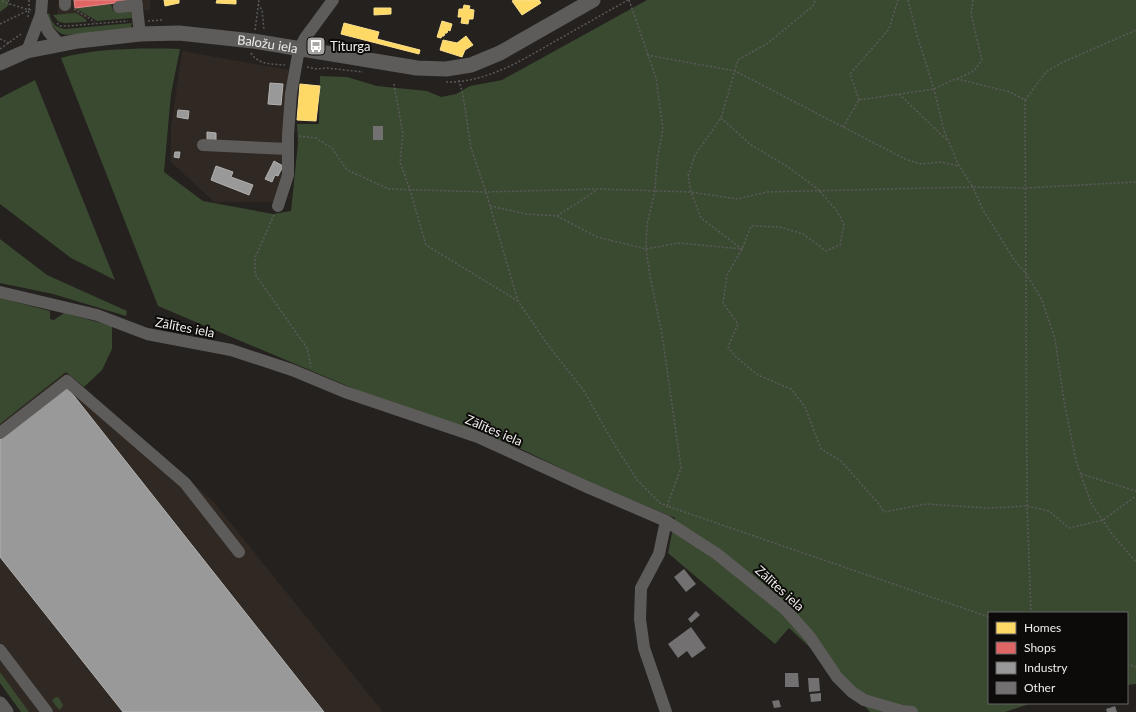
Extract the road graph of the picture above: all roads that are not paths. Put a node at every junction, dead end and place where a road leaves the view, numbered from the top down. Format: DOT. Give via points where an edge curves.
graph roads {
  1 [pos="42,0"];
  2 [pos="333,0"];
  3 [pos="593,0"];
  4 [pos="137,3"];
  5 [pos="119,7"];
  6 [pos="41,14"];
  7 [pos="140,34"];
  8 [pos="59,44"];
  9 [pos="299,49"];
  10 [pos="27,51"];
  11 [pos="0,63"];
  12 [pos="202,145"];
  13 [pos="288,149"];
  14 [pos="278,206"];
  15 [pos="0,292"];
  16 [pos="0,432"];
  17 [pos="666,521"];
  18 [pos="239,552"];
  19 [pos="0,650"];
  20 [pos="0,704"];
  21 [pos="6,712"];
  22 [pos="47,712"];
  23 [pos="666,712"];
  24 [pos="912,712"];
  1 -- 6 [label="street"];
  2 -- 9 [label="street"];
  3 -- 9 [label="main road, Baložu iela" via="500,53 471,65 446,69 417,68"];
  4 -- 5 [label="street"];
  4 -- 7 [label="street"];
  6 -- 8 [label="street" via="48,31"];
  6 -- 10 [label="street"];
  7 -- 8 [label="main road, Baložu iela"];
  7 -- 9 [label="main road, Baložu iela" via="179,33"];
  8 -- 10 [label="main road, Baložu iela"];
  9 -- 13 [label="street" via="291,94"];
  10 -- 11 [label="main road, Baložu iela"];
  12 -- 13 [label="street"];
  13 -- 14 [label="street" via="288,175"];
  15 -- 17 [label="street, Zālītes iela" via="97,315 147,334 231,350 292,370 345,392 478,437"];
  16 -- 18 [label="street" via="67,382 185,483"];
  17 -- 23 [label="street" via="659,554 641,588 640,619 644,648"];
  17 -- 24 [label="street, Zālītes iela" via="718,554 785,609 810,637 837,677 852,692 864,700"];
  19 -- 22 [label="street"];
  20 -- 21 [label="main road"];
}
